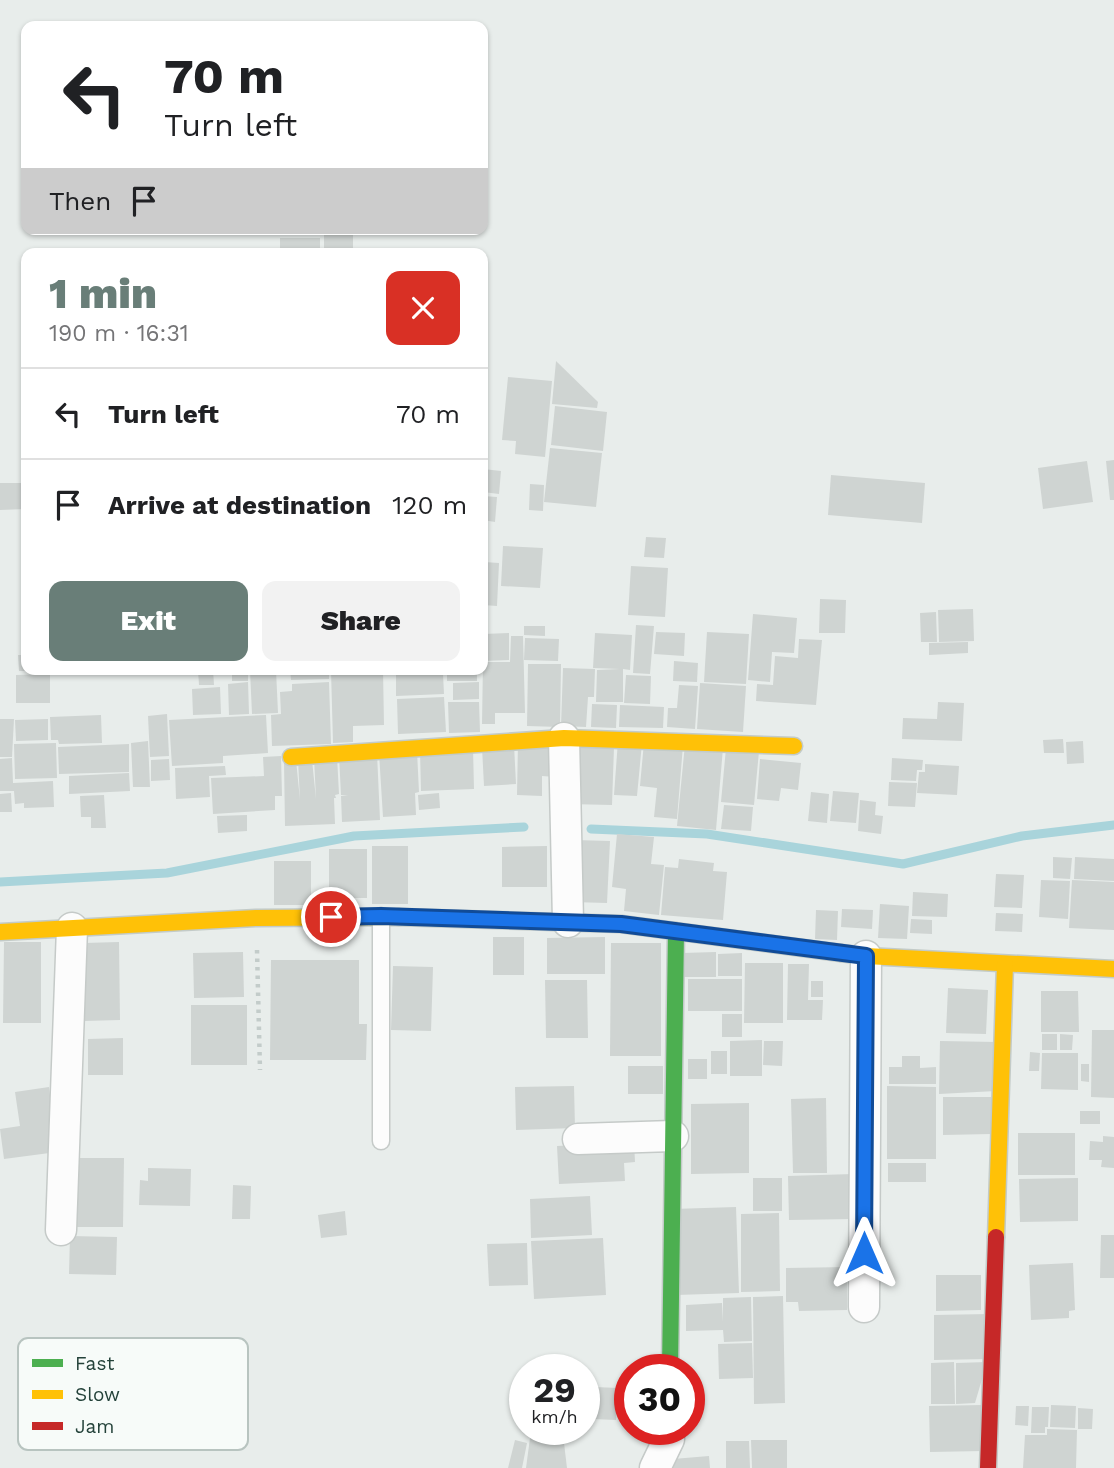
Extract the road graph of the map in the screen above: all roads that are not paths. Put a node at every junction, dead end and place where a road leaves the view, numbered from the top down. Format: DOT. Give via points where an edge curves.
graph roads {
  1 [pos="564,738"];
  2 [pos="794,746"];
  3 [pos="291,757"];
  4 [pos="381,916"];
  5 [pos="568,922"];
  6 [pos="72,928"];
  7 [pos="676,931"];
  8 [pos="0,932"];
  9 [pos="866,956"];
  10 [pos="1004,964"];
  11 [pos="1114,969"];
  12 [pos="673,1136"];
  13 [pos="578,1139"];
  14 [pos="381,1141"];
  15 [pos="61,1230"];
  16 [pos="864,1307"];
  17 [pos="670,1354"];
  18 [pos="666,1445"];
  19 [pos="655,1468"];
  20 [pos="988,1468"];
  1 -- 2 [label="street"];
  1 -- 3 [label="street"];
  1 -- 5 [label="street"];
  4 -- 5 [label="street"];
  4 -- 6 [label="street"];
  4 -- 14 [label="lane"];
  5 -- 7 [label="street"];
  6 -- 8 [label="street"];
  6 -- 15 [label="street"];
  7 -- 9 [label="street"];
  7 -- 12 [label="street"];
  9 -- 10 [label="street"];
  9 -- 16 [label="street"];
  10 -- 11 [label="street"];
  10 -- 20 [label="street"];
  12 -- 13 [label="street"];
  12 -- 17 [label="street"];
  18 -- 19 [label="street"];
}
